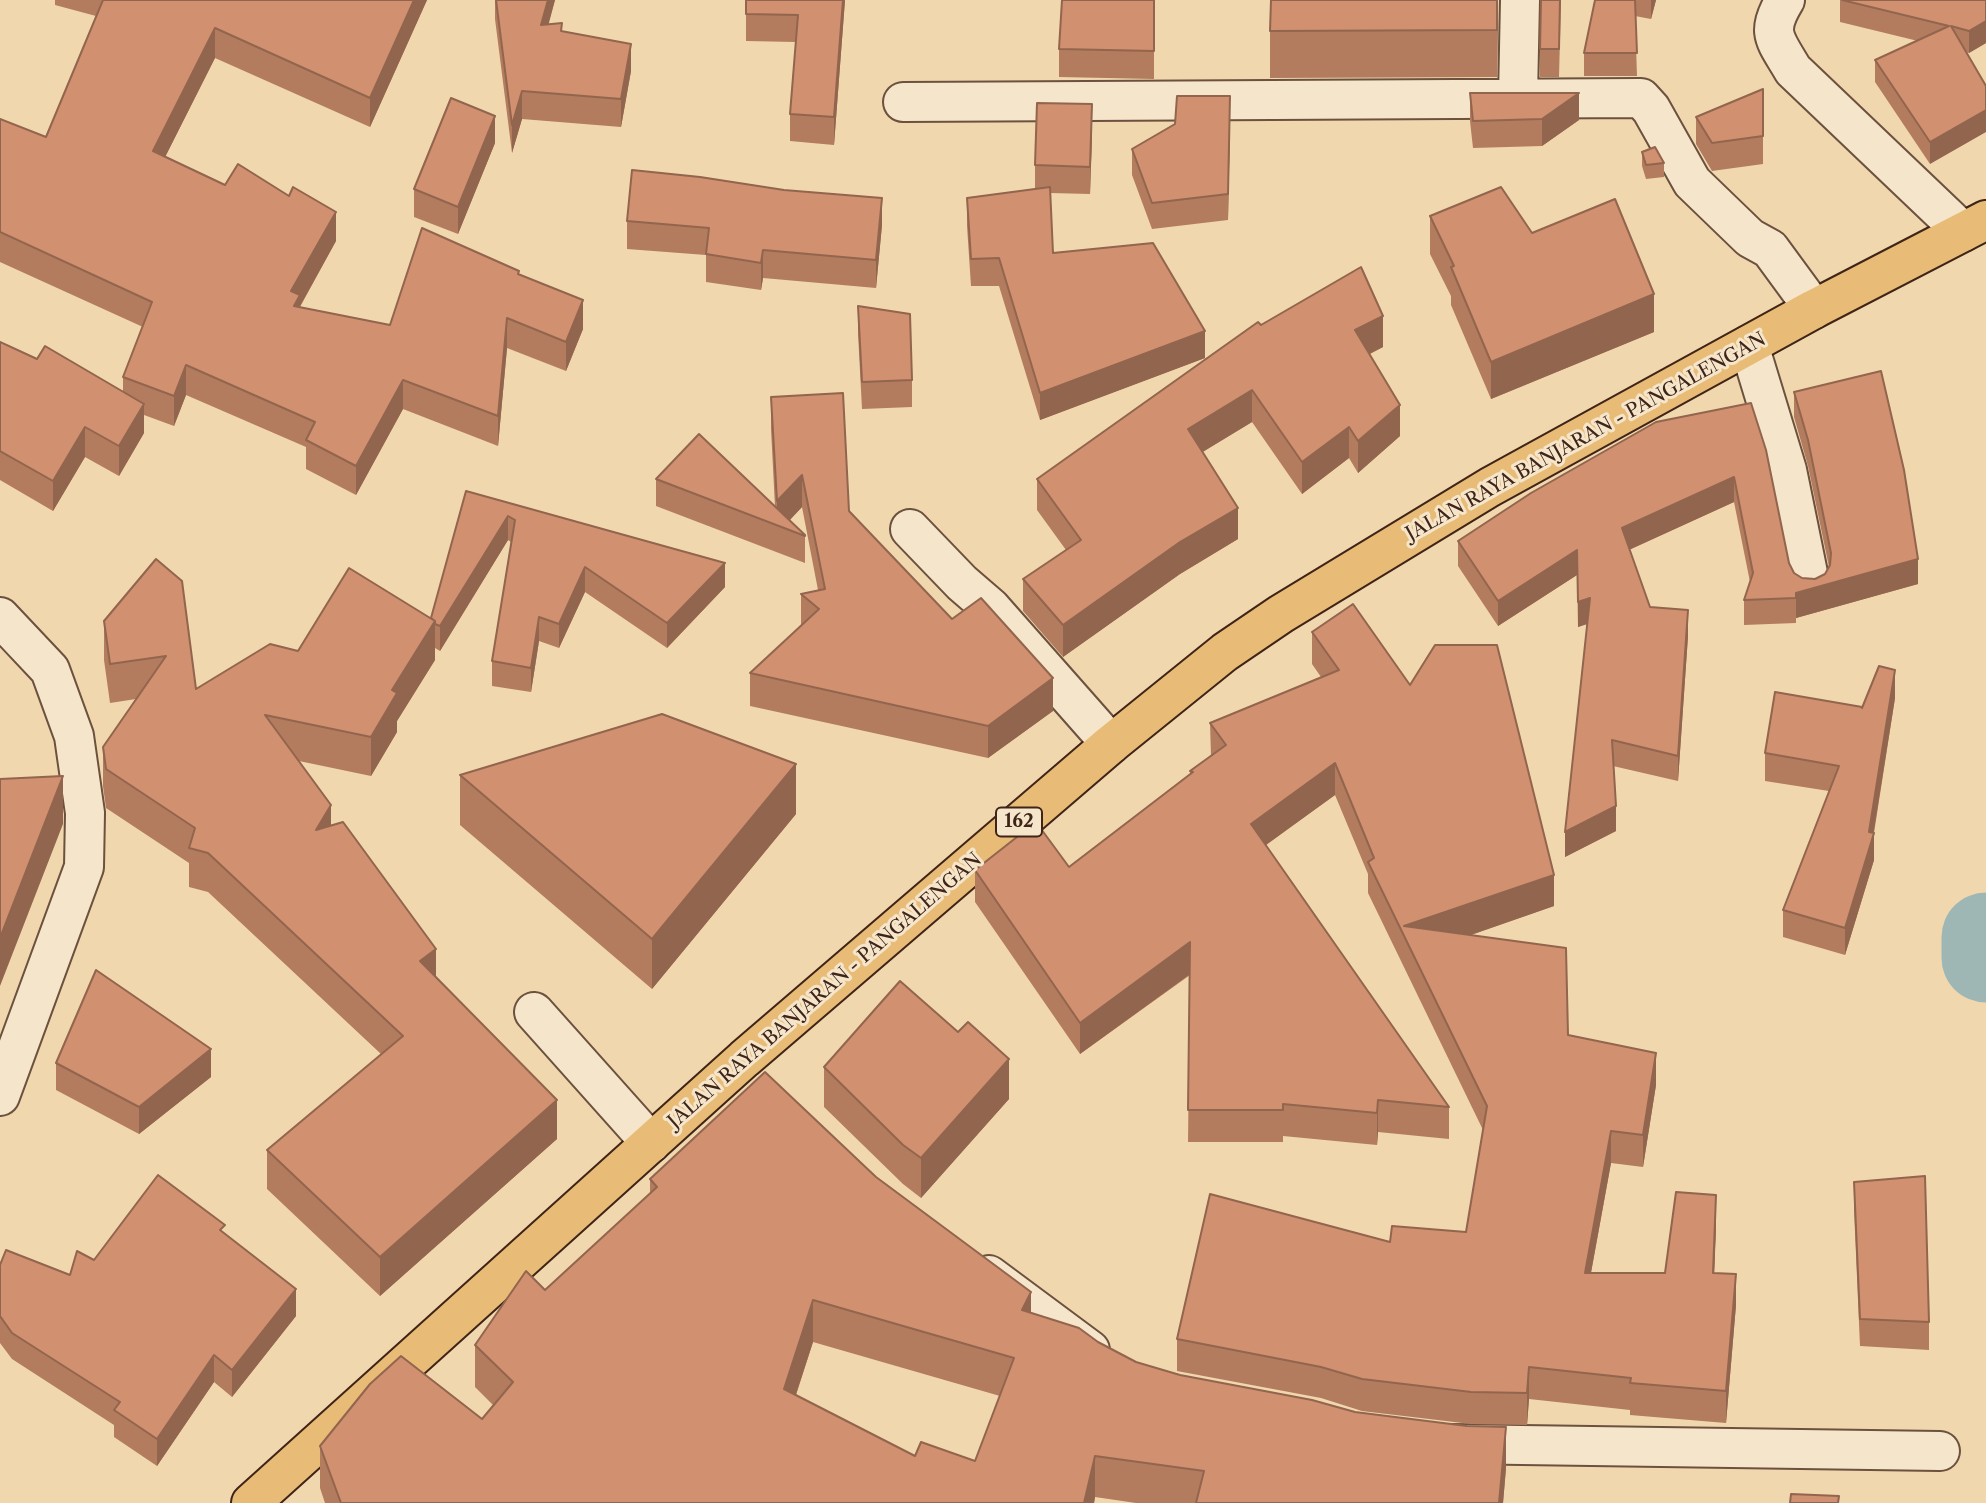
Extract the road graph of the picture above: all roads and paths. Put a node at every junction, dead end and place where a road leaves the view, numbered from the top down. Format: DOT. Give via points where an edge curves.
graph roads {
  1 [pos="1520,0"];
  2 [pos="1785,0"];
  3 [pos="1518,97"];
  4 [pos="902,102"];
  5 [pos="1968,230"];
  6 [pos="1814,309"];
  7 [pos="1749,345"];
  8 [pos="910,529"];
  9 [pos="1810,583"];
  10 [pos="0,617"];
  11 [pos="1111,744"];
  12 [pos="534,1012"];
  13 [pos="744,1059"];
  14 [pos="773,1088"];
  15 [pos="0,1097"];
  16 [pos="651,1143"];
  17 [pos="960,1253"];
  18 [pos="1118,1369"];
  19 [pos="1416,1440"];
  20 [pos="1940,1451"];
  21 [pos="251,1503"];
  1 -- 3 [label="street"];
  2 -- 5 [label="street" via="1774,19 1775,40 1793,70"];
  3 -- 4 [label="street"];
  3 -- 6 [label="street" via="1641,98 1692,182 1750,237 1770,249"];
  5 -- 6 [label="main road, JALAN RAYA BANJARAN - PANGALENGAN / 162"];
  6 -- 7 [label="main road, JALAN RAYA BANJARAN - PANGALENGAN / 162"];
  7 -- 9 [label="street" via="1787,470"];
  7 -- 11 [label="main road, JALAN RAYA BANJARAN - PANGALENGAN / 162" via="1490,487 1281,614 1225,652"];
  8 -- 11 [label="street" via="991,608"];
  10 -- 15 [label="street" via="50,670 75,736 85,813 84,867"];
  11 -- 13 [label="main road, JALAN RAYA BANJARAN - PANGALENGAN / 162"];
  12 -- 16 [label="street"];
  13 -- 14 [label="street"];
  13 -- 16 [label="main road, JALAN RAYA BANJARAN - PANGALENGAN / 162"];
  16 -- 21 [label="main road, JALAN RAYA BANJARAN - PANGALENGAN / 162"];
  17 -- 18 [label="street"];
  19 -- 20 [label="street" via="1469,1446"];
}
